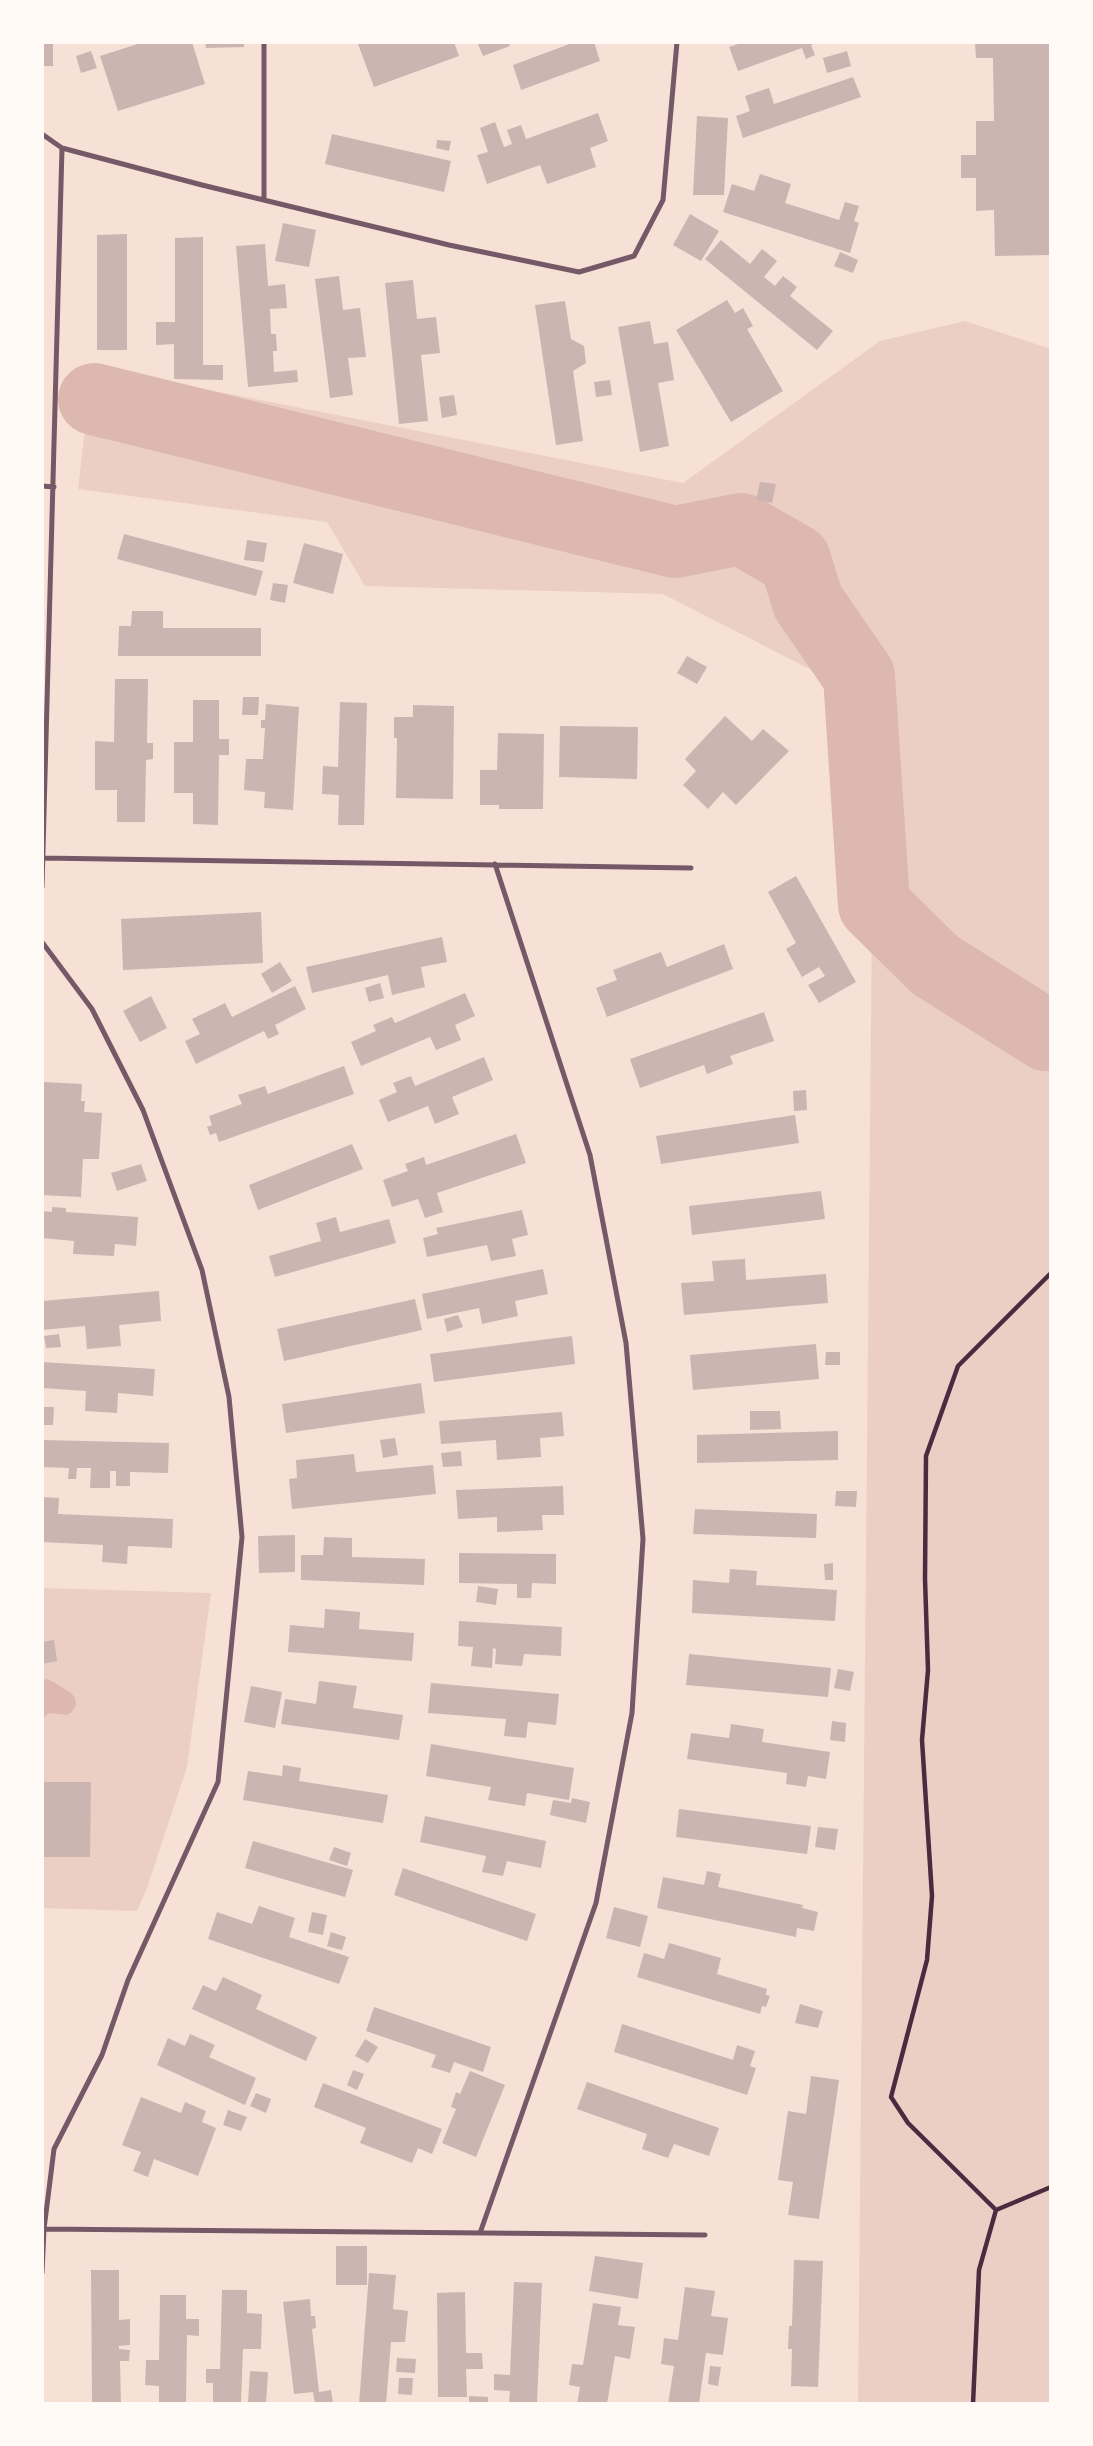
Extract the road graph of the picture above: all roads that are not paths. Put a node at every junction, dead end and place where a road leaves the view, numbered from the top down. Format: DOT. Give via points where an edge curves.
graph roads {
  1 [pos="264,42"];
  2 [pos="677,42"];
  3 [pos="42,134"];
  4 [pos="62,148"];
  5 [pos="264,200"];
  6 [pos="42,486"];
  7 [pos="54,487"];
  8 [pos="42,858"];
  9 [pos="495,864"];
  10 [pos="691,868"];
  11 [pos="42,887"];
  12 [pos="42,942"];
  13 [pos="43,2228"];
  14 [pos="480,2233"];
  15 [pos="705,2235"];
  16 [pos="42,2273"];
  1 -- 5 [label="lane"];
  2 -- 5 [label="lane" via="663,200 634,257 579,272"];
  3 -- 4 [label="lane"];
  4 -- 5 [label="lane"];
  4 -- 7 [label="lane"];
  6 -- 7 [label="lane"];
  7 -- 8 [label="lane"];
  8 -- 9 [label="lane"];
  8 -- 11 [label="lane"];
  9 -- 10 [label="lane"];
  9 -- 14 [label="lane" via="590,1155 626,1342 643,1539 632,1713 596,1903"];
  12 -- 13 [label="lane" via="92,1009 143,1110 202,1270 229,1397 242,1537 218,1782 128,1980 102,2055 54,2149"];
  13 -- 14 [label="lane"];
  13 -- 16 [label="lane"];
  14 -- 15 [label="lane"];
}
